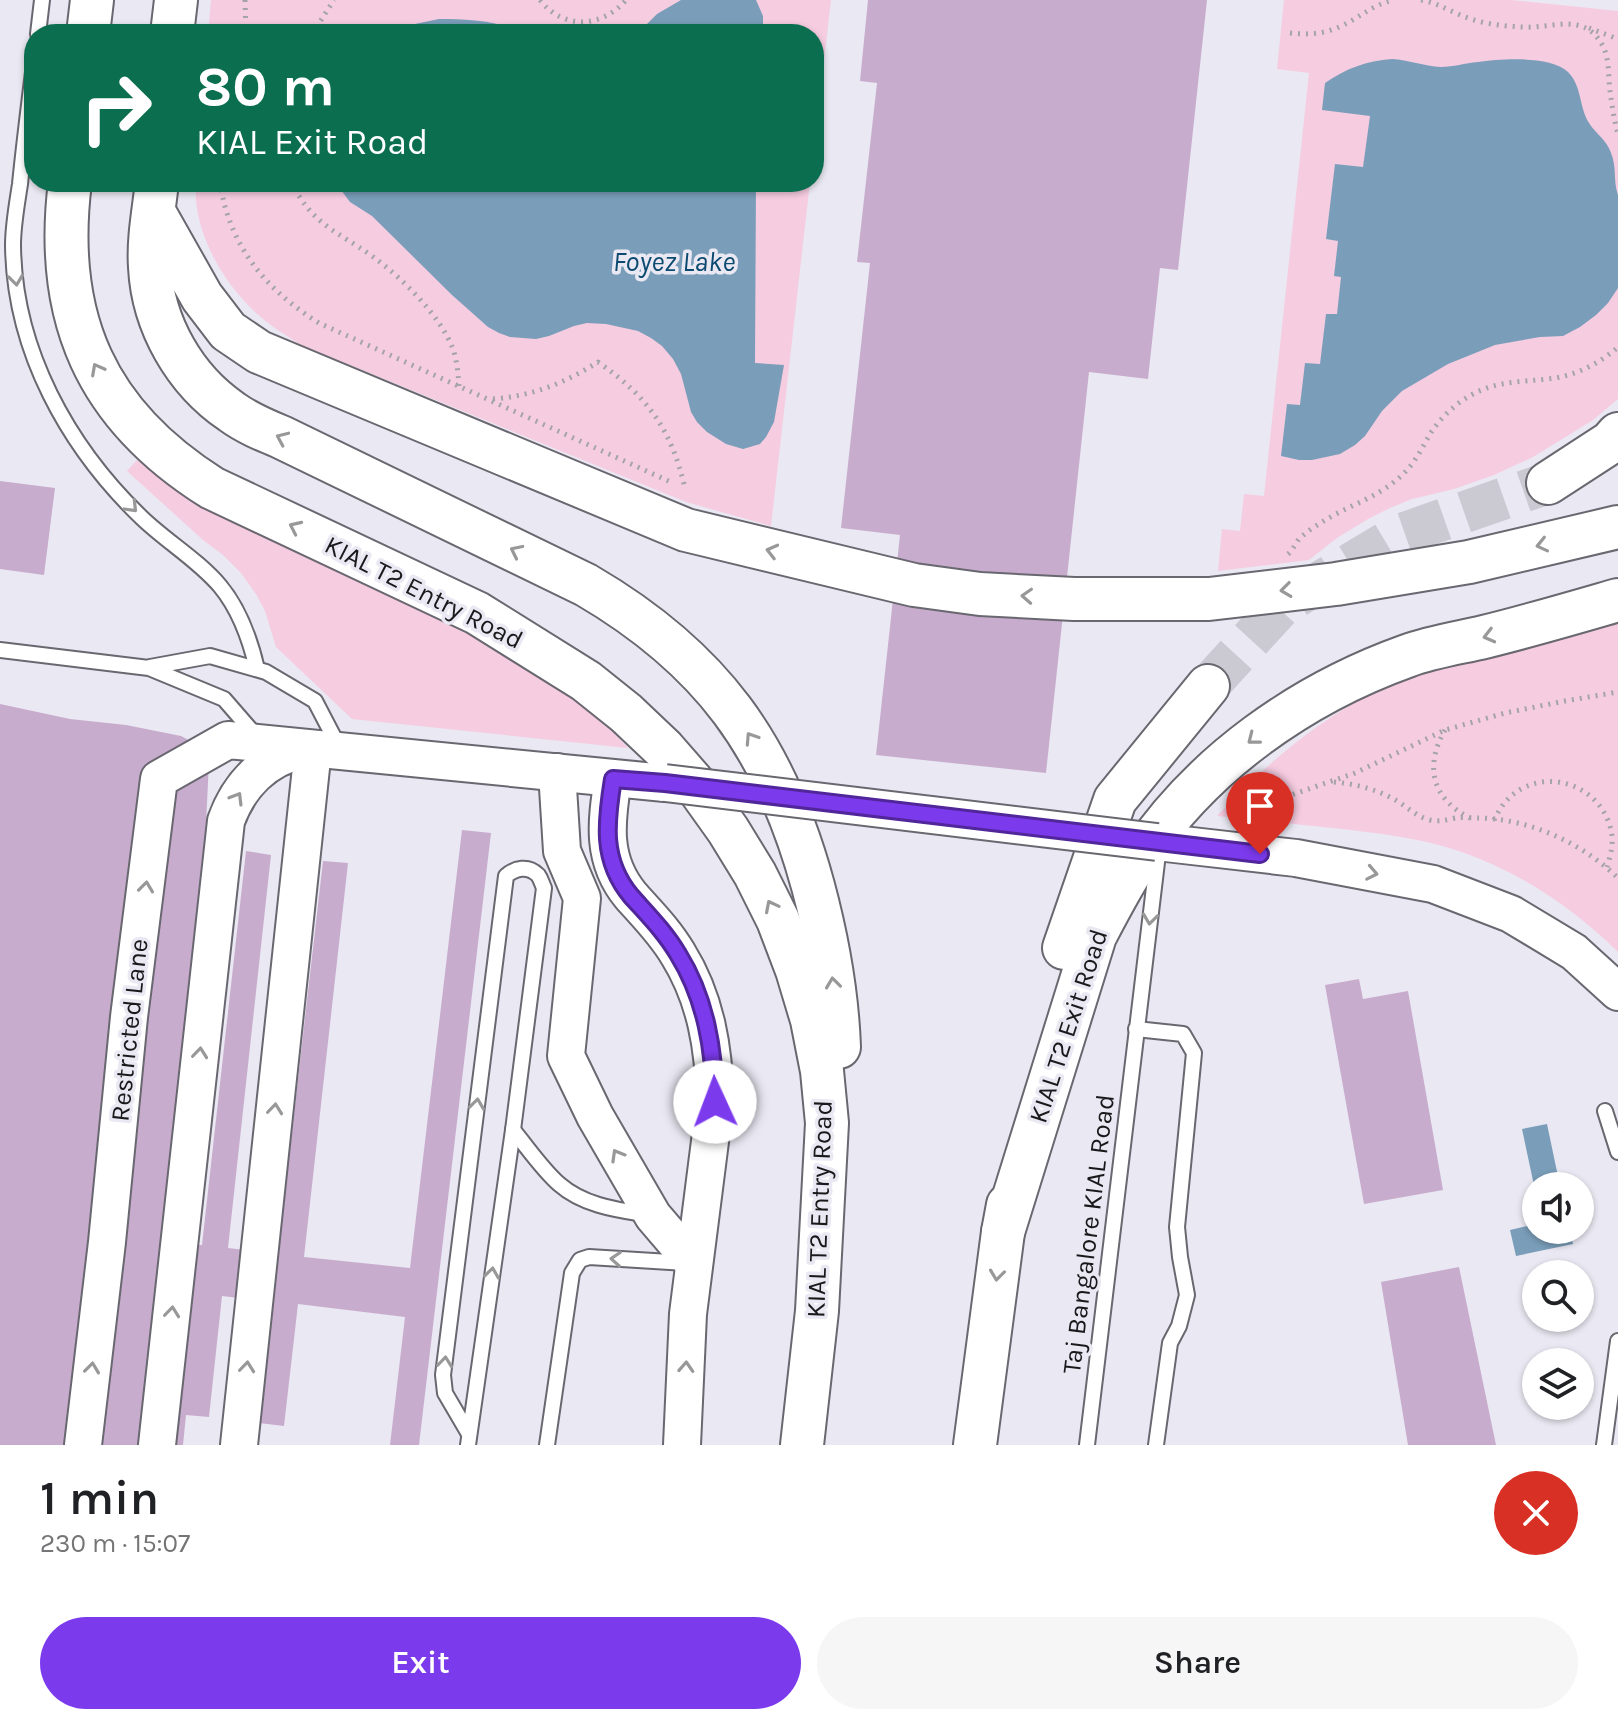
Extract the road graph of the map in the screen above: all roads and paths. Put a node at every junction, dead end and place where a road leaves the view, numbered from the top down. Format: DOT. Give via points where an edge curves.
graph roads {
  1 [pos="42,0"];
  2 [pos="92,0"];
  3 [pos="176,0"];
  4 [pos="245,0"];
  5 [pos="334,0"];
  6 [pos="540,0"];
  7 [pos="626,0"];
  8 [pos="1393,0"];
  9 [pos="1421,0"];
  10 [pos="39,24"];
  11 [pos="89,24"];
  12 [pos="173,24"];
  13 [pos="246,24"];
  14 [pos="318,24"];
  15 [pos="1585,26"];
  16 [pos="1290,33"];
  17 [pos="1618,39"];
  18 [pos="1618,134"];
  19 [pos="24,149"];
  20 [pos="69,192"];
  21 [pos="222,192"];
  22 [pos="297,192"];
  23 [pos="156,197"];
  24 [pos="1618,347"];
  25 [pos="459,386"];
  26 [pos="490,400"];
  27 [pos="1618,434"];
  28 [pos="1548,483"];
  29 [pos="685,488"];
  30 [pos="697,493"];
  31 [pos="1618,527"];
  32 [pos="1283,559"];
  33 [pos="1618,600"];
  34 [pos="0,650"];
  35 [pos="149,668"];
  36 [pos="257,669"];
  37 [pos="1208,686"];
  38 [pos="1618,692"];
  39 [pos="1445,730"];
  40 [pos="262,744"];
  41 [pos="327,750"];
  42 [pos="557,772"];
  43 [pos="613,779"];
  44 [pos="1329,782"];
  45 [pos="1470,818"];
  46 [pos="1494,820"];
  47 [pos="1158,842"];
  48 [pos="1260,854"];
  49 [pos="1607,867"];
  50 [pos="1618,878"];
  51 [pos="1618,992"];
  52 [pos="1136,1029"];
  53 [pos="1605,1111"];
  54 [pos="513,1130"];
  55 [pos="1618,1152"];
  56 [pos="653,1216"];
  57 [pos="1003,1232"];
  58 [pos="694,1264"];
  59 [pos="817,1311"];
  60 [pos="1618,1341"];
  61 [pos="468,1439"];
  62 [pos="83,1445"];
  63 [pos="157,1445"];
  64 [pos="239,1445"];
  65 [pos="547,1445"];
  66 [pos="682,1445"];
  67 [pos="802,1445"];
  68 [pos="975,1445"];
  69 [pos="1087,1445"];
  70 [pos="1156,1445"];
  71 [pos="1604,1445"];
  1 -- 10 [label="lane"];
  2 -- 11 [label="main road"];
  3 -- 12 [label="main road"];
  4 -- 13 [label="path"];
  5 -- 14 [label="path"];
  6 -- 7 [label="path" via="557,16 583,22 607,16"];
  8 -- 16 [label="path" via="1329,31"];
  9 -- 15 [label="path" via="1506,26"];
  15 -- 17 [label="path"];
  15 -- 18 [label="path" via="1605,49"];
  19 -- 36 [label="lane, one-way" via="13,243 15,278 42,378 114,489 227,596 244,625"];
  59 -- 20 [label="main road, KIAL T2 Entry Road, one-way" via="827,1123 822,1071 812,1020 783,933 728,830 664,749 586,681 477,613 212,488 155,447 110,393 79,330 66,266"];
  21 -- 25 [label="path" via="236,237 280,295 319,323"];
  22 -- 25 [label="path" via="323,225 375,259 436,320 453,349"];
  31 -- 23 [label="main road, one-way" via="1469,562 1209,599 1074,599 914,585 686,530 259,352 228,331 202,297"];
  59 -- 23 [label="main road, one-way" via="839,1134 833,976 793,819 753,740 704,676 618,603 256,427 211,396 177,353 155,299 150,241"];
  24 -- 32 [label="path" via="1570,375 1509,381 1457,404 1392,484 1318,525"];
  25 -- 26 [label="path"];
  26 -- 29 [label="path"];
  26 -- 29 [label="path" via="532,393 598,362 657,417 670,439"];
  27 -- 28 [label="main road"];
  29 -- 30 [label="path"];
  33 -- 57 [label="main road, KIAL T2 Exit Road, one-way" via="1375,668 1274,723 1202,783 1142,854 1095,936"];
  34 -- 35 [label="lane"];
  35 -- 36 [label="lane" via="210,656"];
  35 -- 40 [label="lane" via="224,699"];
  36 -- 41 [label="lane" via="315,701"];
  37 -- 57 [label="main road, KIAL T2 Exit Road" via="1115,800 1054,978"];
  38 -- 39 [label="path"];
  39 -- 44 [label="path"];
  39 -- 45 [label="path" via="1437,743 1433,774 1446,801"];
  40 -- 41 [label="main road, Restricted Lane"];
  62 -- 40 [label="main road, Restricted Lane, one-way" via="159,779 228,740"];
  41 -- 42 [label="main road, Restricted Lane"];
  63 -- 41 [label="main road, one-way" via="226,821 256,773 283,756"];
  64 -- 41 [label="main road, one-way"];
  42 -- 43 [label="main road, Restricted Lane"];
  56 -- 42 [label="main road, one-way" via="566,1056 582,898 562,851"];
  43 -- 47 [label="main road, Restricted Lane, bridge"];
  43 -- 58 [label="main road" via="607,818 612,862 620,880 679,955 703,1008 710,1039 715,1102"];
  44 -- 45 [label="path" via="1383,793 1428,820"];
  44 -- 48 [label="path" via="1283,803 1268,824"];
  45 -- 46 [label="path"];
  46 -- 49 [label="path" via="1561,838"];
  46 -- 49 [label="path" via="1523,788 1551,781 1579,788 1602,808 1608,822 1612,837"];
  47 -- 48 [label="main road, Restricted Lane"];
  47 -- 52 [label="lane, Taj Bangalore KIAL Road, one-way"];
  48 -- 51 [label="main road, Restricted Lane, one-way" via="1433,884 1511,914 1574,952"];
  49 -- 50 [label="path"];
  52 -- 69 [label="lane, Taj Bangalore KIAL Road"];
  52 -- 70 [label="lane" via="1183,1034 1194,1053 1177,1227 1187,1295 1170,1343"];
  53 -- 55 [label="lane"];
  54 -- 56 [label="lane" via="560,1185 584,1200"];
  61 -- 54 [label="lane, one-way"];
  61 -- 54 [label="lane, one-way" via="445,1393 443,1375 506,876 526,868 537,874 544,888"];
  56 -- 58 [label="main road"];
  57 -- 68 [label="main road, KIAL T2 Exit Road, one-way"];
  58 -- 65 [label="lane, one-way" via="580,1260 572,1273"];
  66 -- 58 [label="main road, one-way"];
  59 -- 67 [label="main road, KIAL T2 Entry Road"];
  60 -- 71 [label="lane"];
}
